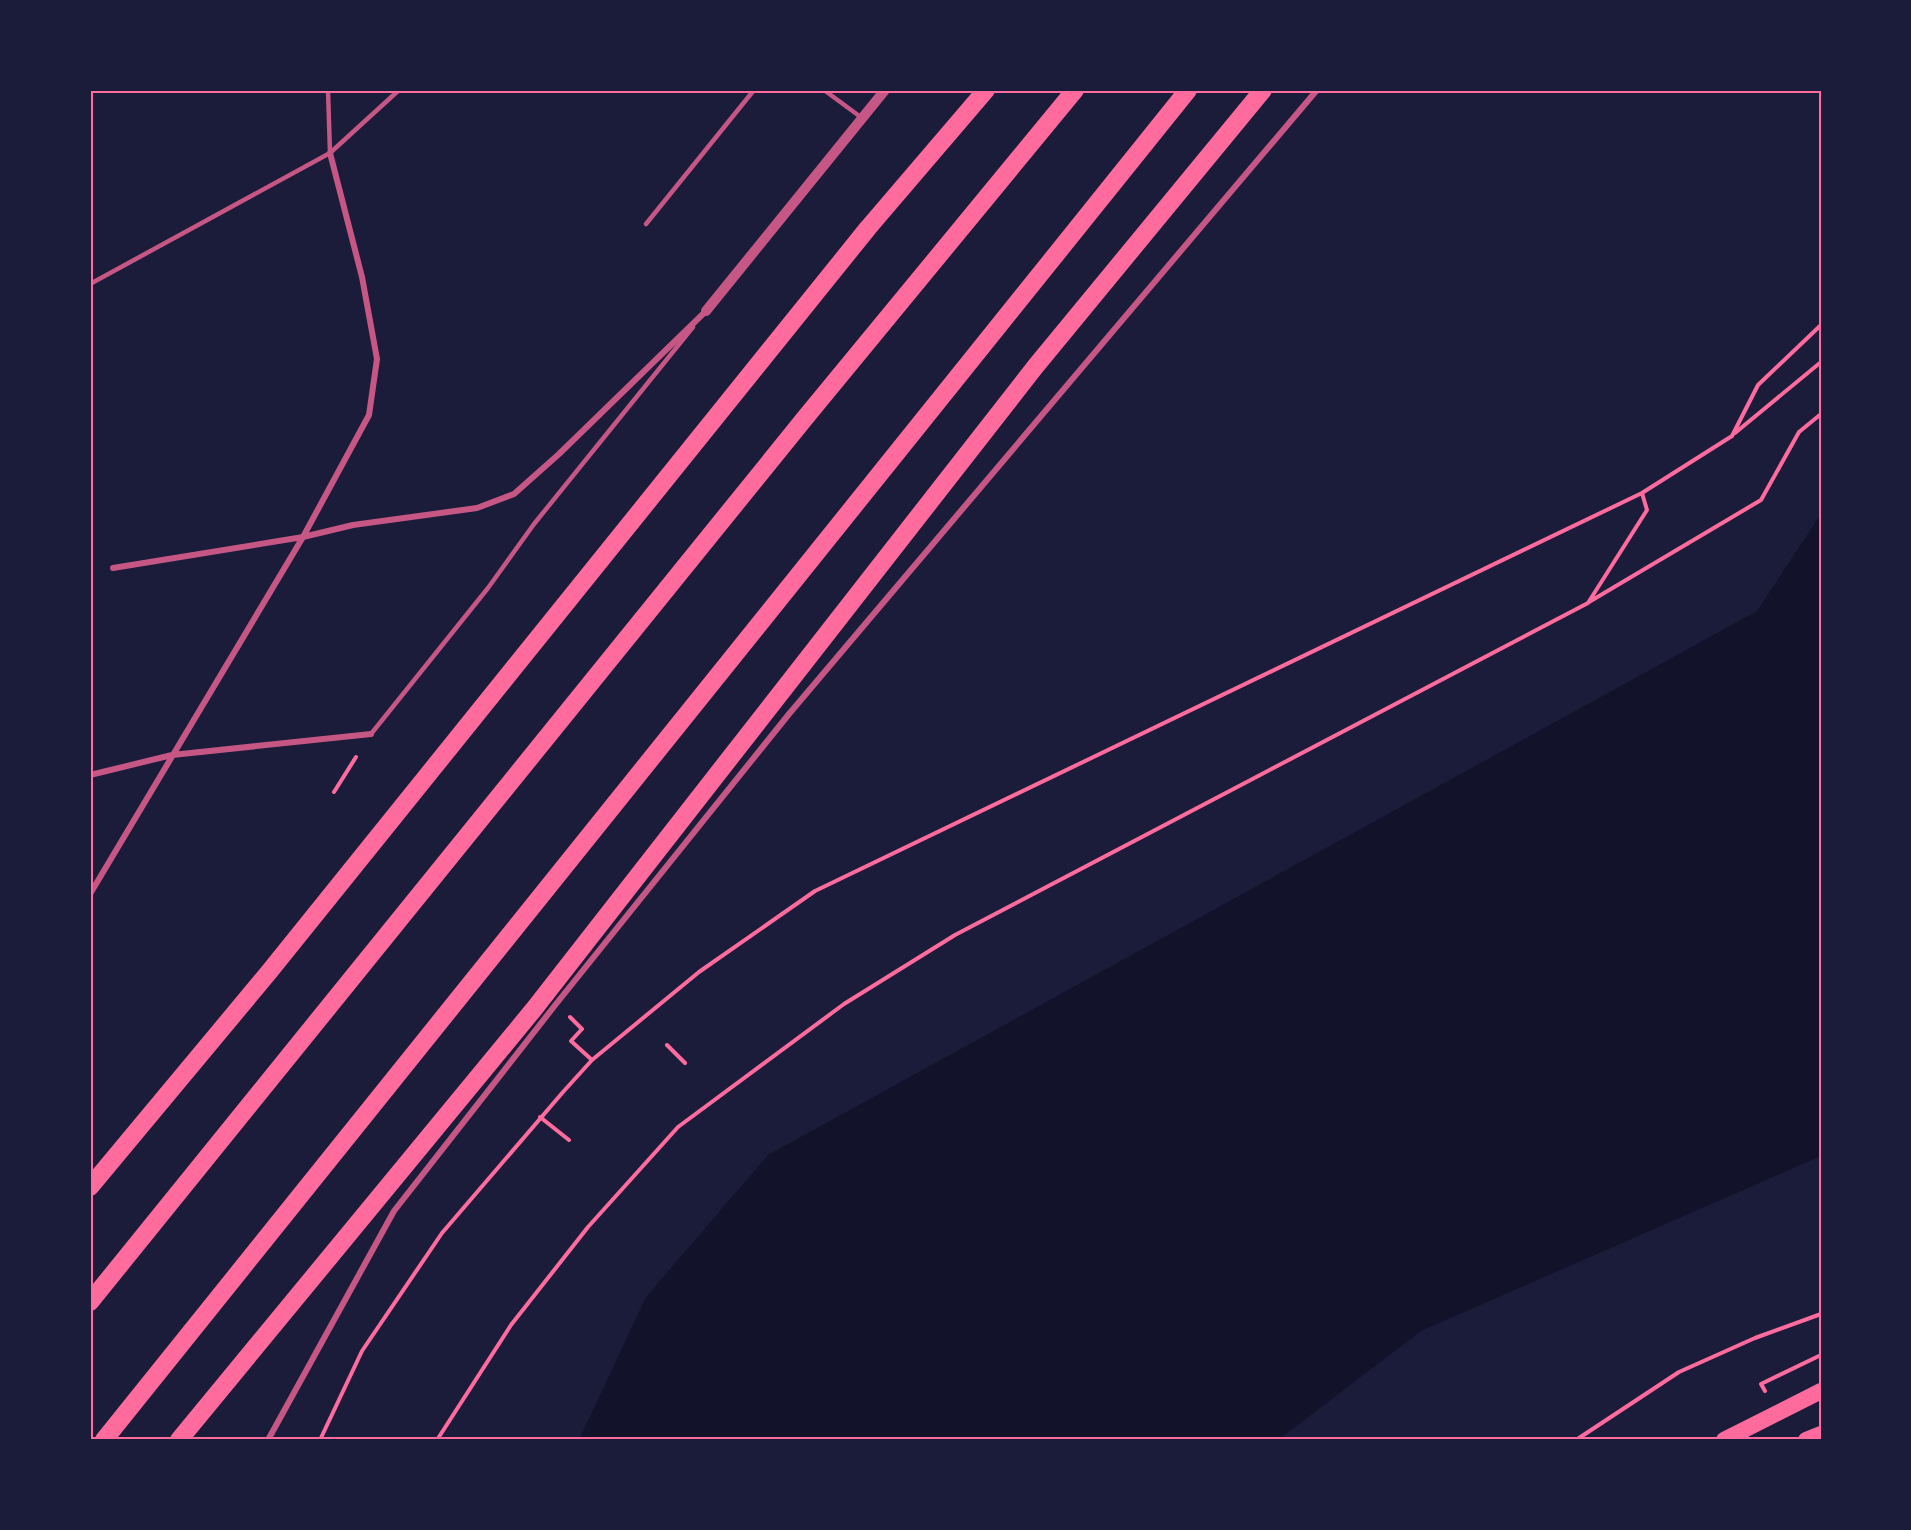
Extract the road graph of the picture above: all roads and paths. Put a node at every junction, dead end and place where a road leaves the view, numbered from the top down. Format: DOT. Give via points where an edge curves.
graph roads {
  1 [pos="328,90"];
  2 [pos="399,90"];
  3 [pos="754,90"];
  4 [pos="824,90"];
  5 [pos="885,90"];
  6 [pos="986,90"];
  7 [pos="1075,90"];
  8 [pos="1188,90"];
  9 [pos="1263,90"];
  10 [pos="1317,90"];
  11 [pos="862,118"];
  12 [pos="330,153"];
  13 [pos="646,224"];
  14 [pos="90,284"];
  15 [pos="706,311"];
  16 [pos="1821,325"];
  17 [pos="1821,362"];
  18 [pos="1821,414"];
  19 [pos="1732,436"];
  20 [pos="1642,493"];
  21 [pos="303,537"];
  22 [pos="113,568"];
  23 [pos="1588,603"];
  24 [pos="370,734"];
  25 [pos="172,755"];
  26 [pos="90,775"];
  27 [pos="334,792"];
  28 [pos="90,894"];
  29 [pos="556,1004"];
  30 [pos="666,1045"];
  31 [pos="592,1060"];
  32 [pos="685,1063"];
  33 [pos="540,1117"];
  34 [pos="569,1140"];
  35 [pos="90,1188"];
  36 [pos="90,1302"];
  37 [pos="1821,1314"];
  38 [pos="1821,1391"];
  39 [pos="1821,1434"];
  40 [pos="104,1440"];
  41 [pos="179,1440"];
  42 [pos="268,1440"];
  43 [pos="320,1440"];
  44 [pos="437,1440"];
  45 [pos="1576,1440"];
  46 [pos="1724,1440"];
  47 [pos="1806,1440"];
  1 -- 12 [label="lane"];
  2 -- 12 [label="lane"];
  3 -- 13 [label="lane"];
  4 -- 11 [label="lane"];
  5 -- 11 [label="street"];
  6 -- 35 [label="highway" via="868,228 269,972"];
  7 -- 36 [label="highway"];
  8 -- 40 [label="highway"];
  9 -- 41 [label="highway" via="1028,376 534,1010"];
  10 -- 29 [label="street" via="789,714"];
  11 -- 15 [label="street"];
  12 -- 14 [label="lane"];
  12 -- 21 [label="street" via="362,277 377,359 369,415"];
  15 -- 21 [label="street" via="514,494 477,508 353,525"];
  15 -- 24 [label="lane"];
  16 -- 19 [label="path" via="1758,385"];
  17 -- 19 [label="path"];
  18 -- 23 [label="path" via="1799,432 1761,500"];
  19 -- 20 [label="path"];
  20 -- 23 [label="path" via="1647,510"];
  20 -- 31 [label="path" via="815,891 699,972"];
  21 -- 22 [label="street"];
  21 -- 25 [label="street"];
  23 -- 44 [label="path" via="955,935 844,1004 678,1127 588,1227 511,1325"];
  24 -- 25 [label="street"];
  24 -- 27 [label="path"];
  25 -- 26 [label="street"];
  25 -- 28 [label="street"];
  29 -- 31 [label="path" via="582,1029 571,1041"];
  29 -- 42 [label="street" via="394,1211"];
  30 -- 32 [label="path"];
  31 -- 33 [label="path"];
  33 -- 34 [label="path"];
  33 -- 43 [label="path" via="435,1243 362,1352"];
  37 -- 45 [label="path" via="1679,1372"];
  38 -- 46 [label="highway"];
  39 -- 47 [label="highway"];
}
